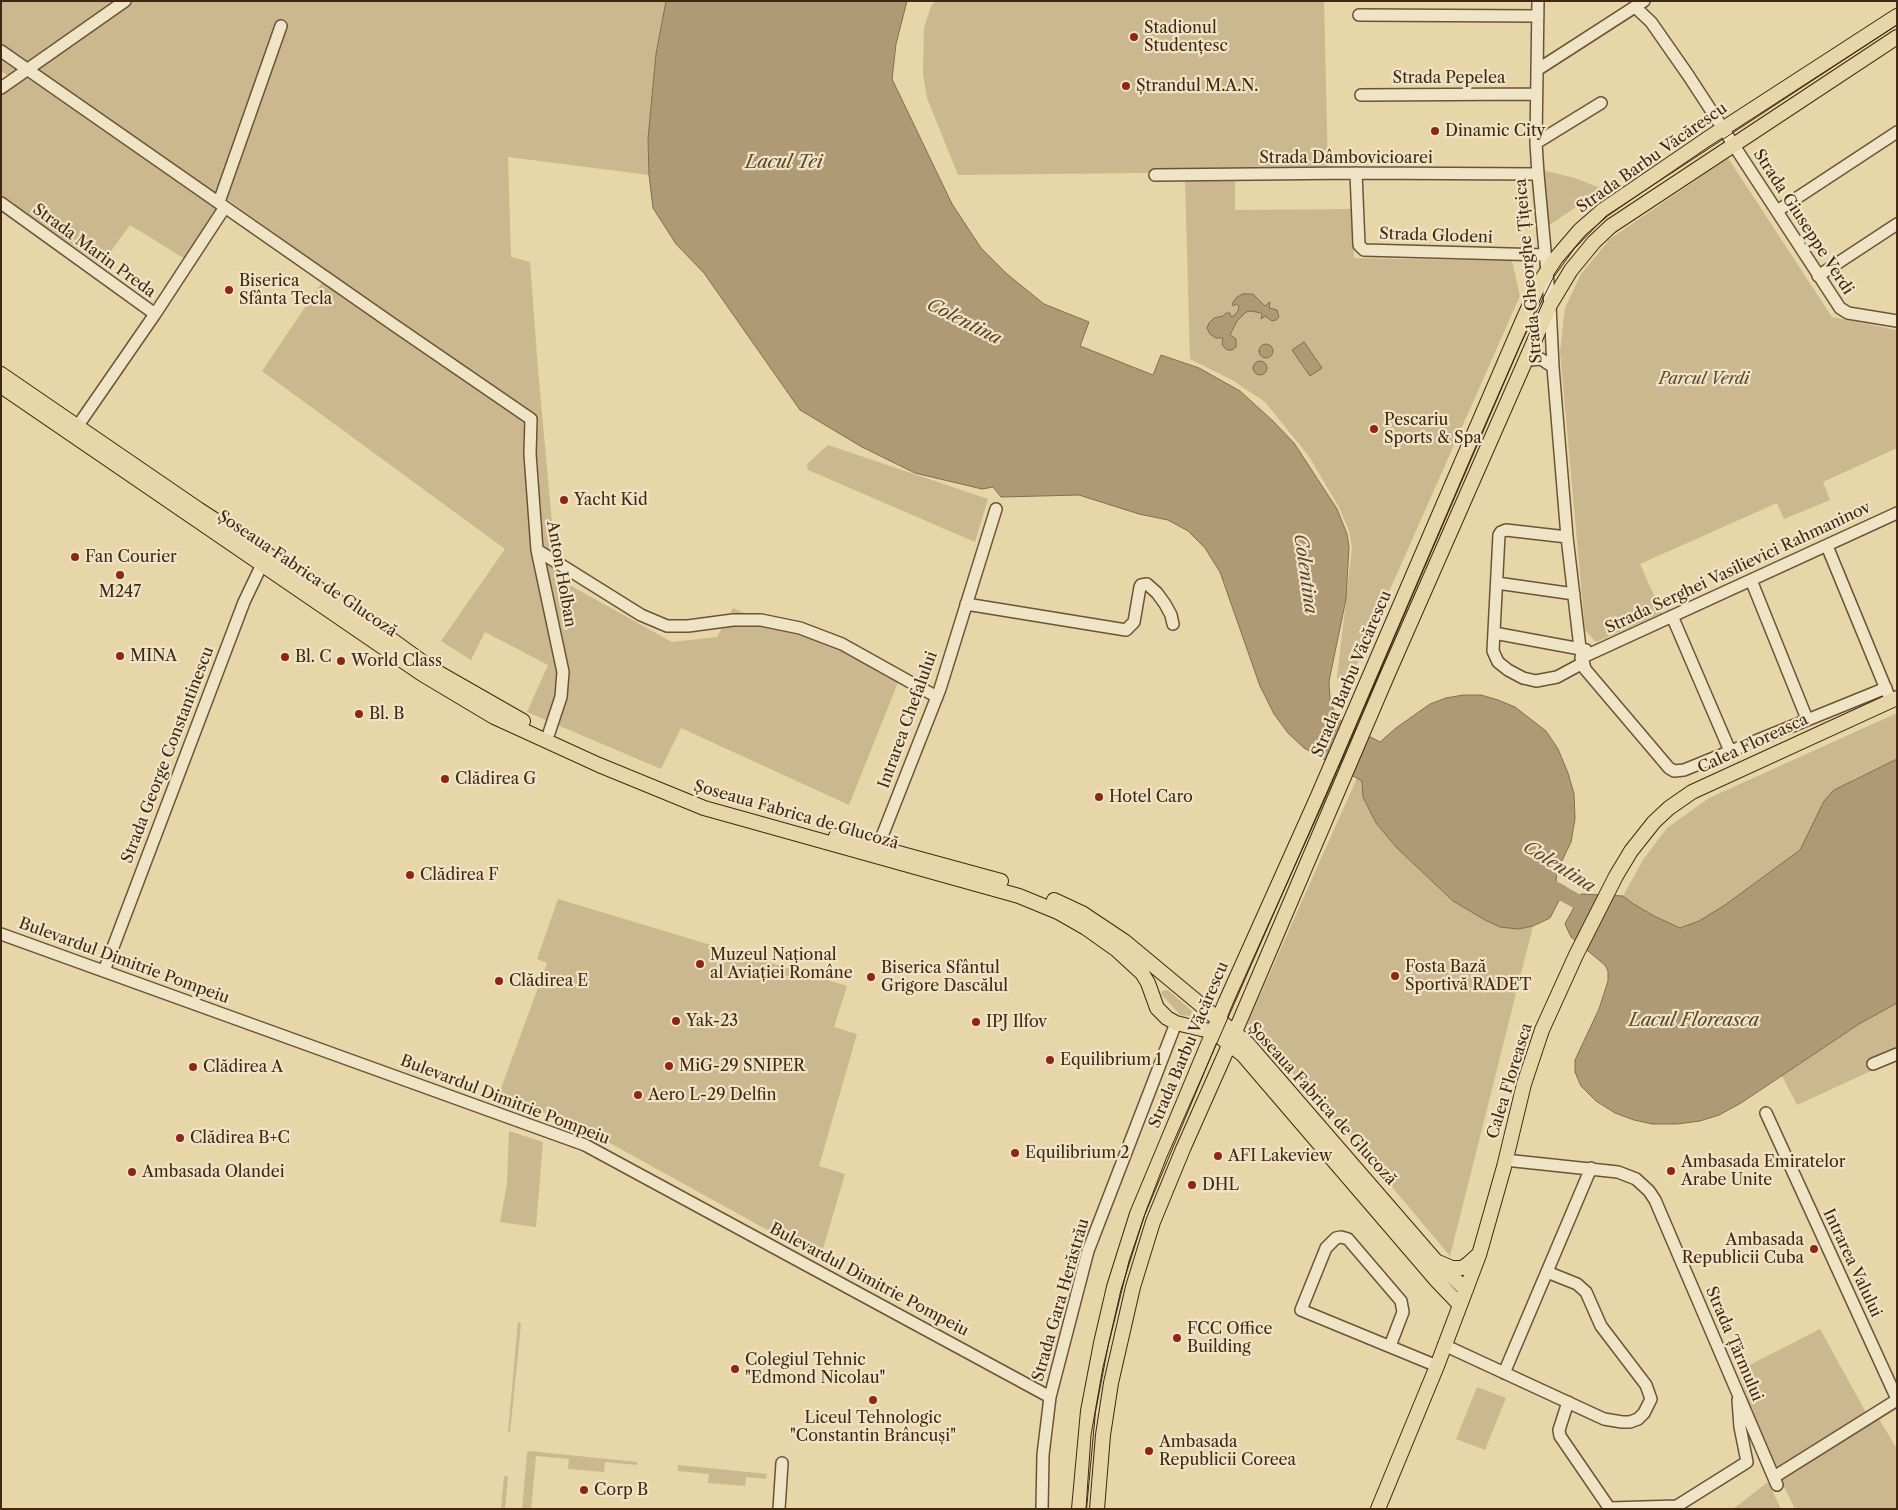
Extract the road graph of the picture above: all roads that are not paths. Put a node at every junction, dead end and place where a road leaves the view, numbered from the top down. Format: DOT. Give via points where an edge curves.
graph roads {
  1 [pos="125,1"];
  2 [pos="1538,1"];
  3 [pos="1639,4"];
  4 [pos="1359,15"];
  5 [pos="1538,16"];
  6 [pos="1897,16"];
  7 [pos="281,26"];
  8 [pos="1897,37"];
  9 [pos="1,51"];
  10 [pos="28,70"];
  11 [pos="1538,70"];
  12 [pos="1,88"];
  13 [pos="1361,94"];
  14 [pos="1536,94"];
  15 [pos="1601,103"];
  16 [pos="1723,129"];
  17 [pos="1897,132"];
  18 [pos="1536,144"];
  19 [pos="1732,144"];
  20 [pos="1356,173"];
  21 [pos="1538,174"];
  22 [pos="1155,175"];
  23 [pos="1,203"];
  24 [pos="222,205"];
  25 [pos="1777,212"];
  26 [pos="1897,224"];
  27 [pos="1545,255"];
  28 [pos="1547,271"];
  29 [pos="1818,276"];
  30 [pos="1550,305"];
  31 [pos="155,314"];
  32 [pos="1897,322"];
  33 [pos="1524,362"];
  34 [pos="1553,367"];
  35 [pos="1,374"];
  36 [pos="1,386"];
  37 [pos="77,427"];
  38 [pos="996,509"];
  39 [pos="1897,513"];
  40 [pos="1567,537"];
  41 [pos="1826,546"];
  42 [pos="537,550"];
  43 [pos="264,559"];
  44 [pos="1750,580"];
  45 [pos="1497,583"];
  46 [pos="1574,594"];
  47 [pos="966,604"];
  48 [pos="1672,616"];
  49 [pos="1173,624"];
  50 [pos="1494,633"];
  51 [pos="1581,656"];
  52 [pos="1887,696"];
  53 [pos="936,697"];
  54 [pos="1807,720"];
  55 [pos="549,733"];
  56 [pos="1730,751"];
  57 [pos="1679,771"];
  58 [pos="876,852"];
  59 [pos="1,934"];
  60 [pos="104,971"];
  61 [pos="1152,994"];
  62 [pos="1187,995"];
  63 [pos="1176,1023"];
  64 [pos="1216,1026"];
  65 [pos="1232,1038"];
  66 [pos="1897,1054"];
  67 [pos="1873,1064"];
  68 [pos="1766,1113"];
  69 [pos="1504,1160"];
  70 [pos="1591,1168"];
  71 [pos="1479,1255"];
  72 [pos="1437,1262"];
  73 [pos="1547,1272"];
  74 [pos="1466,1290"];
  75 [pos="1460,1305"];
  76 [pos="1444,1345"];
  77 [pos="1390,1346"];
  78 [pos="1437,1366"];
  79 [pos="1504,1373"];
  80 [pos="1738,1392"];
  81 [pos="1050,1396"];
  82 [pos="1897,1400"];
  83 [pos="1568,1402"];
  84 [pos="782,1463"];
  85 [pos="1610,1508"];
  86 [pos="778,1509"];
  87 [pos="1042,1509"];
  88 [pos="1080,1509"];
  89 [pos="1097,1509"];
  90 [pos="1378,1509"];
  1 -- 10 [label="street"];
  2 -- 5 [label="street, Strada Gheorghe Țițeica"];
  3 -- 11 [label="street"];
  3 -- 16 [label="street, Strada Giuseppe Verdi"];
  4 -- 5 [label="street"];
  5 -- 11 [label="street, Strada Gheorghe Țițeica"];
  6 -- 16 [label="main road, Strada Barbu Văcărescu"];
  7 -- 24 [label="street"];
  8 -- 19 [label="main road, Strada Barbu Văcărescu"];
  9 -- 10 [label="street"];
  10 -- 12 [label="street"];
  10 -- 24 [label="street"];
  11 -- 14 [label="street, Strada Gheorghe Țițeica"];
  13 -- 14 [label="street, Strada Pepelea"];
  14 -- 18 [label="street, Strada Gheorghe Țițeica"];
  15 -- 18 [label="street"];
  16 -- 19 [label="street, Strada Giuseppe Verdi"];
  16 -- 28 [label="main road, Strada Barbu Văcărescu" via="1592,218"];
  17 -- 25 [label="street"];
  18 -- 21 [label="street, Strada Gheorghe Țițeica"];
  19 -- 25 [label="street, Strada Giuseppe Verdi"];
  19 -- 30 [label="main road, Strada Barbu Văcărescu" via="1606,230 1571,270"];
  20 -- 21 [label="street, Strada Dâmbovicioarei"];
  20 -- 22 [label="street, Strada Dâmbovicioarei"];
  20 -- 27 [label="street, Strada Glodeni" via="1359,245 1366,250"];
  21 -- 27 [label="street, Strada Gheorghe Țițeica"];
  23 -- 31 [label="street, Strada Marin Preda"];
  24 -- 31 [label="street"];
  24 -- 42 [label="street, Anton Holban" via="531,419 530,454"];
  25 -- 29 [label="street, Strada Giuseppe Verdi"];
  26 -- 29 [label="street"];
  27 -- 28 [label="street, Strada Gheorghe Țițeica"];
  28 -- 30 [label="street, Strada Gheorghe Țițeica"];
  28 -- 64 [label="main road, Strada Barbu Văcărescu"];
  29 -- 32 [label="street, Strada Giuseppe Verdi" via="1843,311"];
  30 -- 33 [label="main road, Strada Barbu Văcărescu"];
  30 -- 34 [label="street, Strada Gheorghe Țițeica"];
  31 -- 37 [label="street, Strada Marin Preda"];
  33 -- 34 [label="street" via="1541,360"];
  33 -- 65 [label="main road, Strada Barbu Văcărescu"];
  34 -- 40 [label="street, Strada Gheorghe Țițeica"];
  35 -- 37 [label="main road, Șoseaua Fabrica de Glucoză"];
  36 -- 43 [label="main road, Șoseaua Fabrica de Glucoză"];
  37 -- 43 [label="main road, Șoseaua Fabrica de Glucoză"];
  38 -- 47 [label="street, Intrarea Chefalului"];
  39 -- 41 [label="street, Strada Serghei Vasilievici Rahmaninov"];
  40 -- 45 [label="street" via="1504,530 1499,535"];
  40 -- 46 [label="street, Strada Gheorghe Țițeica"];
  41 -- 44 [label="street, Strada Serghei Vasilievici Rahmaninov"];
  41 -- 52 [label="street"];
  42 -- 53 [label="street" via="641,615 666,626 761,620 800,628 842,644"];
  42 -- 55 [label="street, Anton Holban" via="563,672 561,697"];
  43 -- 55 [label="main road, Șoseaua Fabrica de Glucoză" via="359,616 432,669"];
  43 -- 58 [label="main road, Șoseaua Fabrica de Glucoză" via="436,683 501,721 704,808"];
  43 -- 60 [label="street, Strada George Constantinescu" via="241,611"];
  44 -- 48 [label="street, Strada Serghei Vasilievici Rahmaninov"];
  44 -- 54 [label="street"];
  45 -- 46 [label="street"];
  45 -- 50 [label="street"];
  46 -- 51 [label="street, Strada Gheorghe Țițeica"];
  47 -- 49 [label="street" via="1126,630 1134,622 1140,587 1147,584 1165,604"];
  47 -- 53 [label="street, Intrarea Chefalului"];
  48 -- 51 [label="street, Strada Serghei Vasilievici Rahmaninov"];
  48 -- 56 [label="street"];
  50 -- 51 [label="street"];
  50 -- 51 [label="street" via="1493,651 1498,662 1523,678 1536,681 1557,677"];
  51 -- 57 [label="street, Strada Gheorghe Țițeica" via="1588,675 1669,768"];
  52 -- 54 [label="street, Calea Floreasca"];
  52 -- 69 [label="main road, Calea Floreasca" via="1707,784 1654,822 1605,896 1556,998 1535,1050"];
  53 -- 58 [label="street, Intrarea Chefalului"];
  54 -- 56 [label="street, Calea Floreasca"];
  55 -- 58 [label="main road, Șoseaua Fabrica de Glucoză" via="696,796"];
  56 -- 57 [label="street, Calea Floreasca"];
  58 -- 61 [label="main road, Șoseaua Fabrica de Glucoză" via="1019,896 1058,912 1117,950 1145,977"];
  58 -- 62 [label="main road, Șoseaua Fabrica de Glucoză" via="1023,887 1061,903 1124,941"];
  59 -- 60 [label="street, Bulevardul Dimitrie Pompeiu"];
  60 -- 81 [label="street, Bulevardul Dimitrie Pompeiu" via="586,1145"];
  61 -- 62 [label="main road" via="1162,984"];
  61 -- 63 [label="main road, Șoseaua Fabrica de Glucoză" via="1157,1008"];
  62 -- 64 [label="main road, Șoseaua Fabrica de Glucoză"];
  63 -- 64 [label="main road, Șoseaua Fabrica de Glucoză"];
  63 -- 81 [label="street, Strada Gara Herăstrău" via="1088,1251"];
  64 -- 65 [label="main road, Șoseaua Fabrica de Glucoză"];
  64 -- 88 [label="main road, Strada Barbu Văcărescu" via="1137,1214 1114,1287 1088,1411"];
  65 -- 72 [label="main road, Șoseaua Fabrica de Glucoză" via="1265,1062"];
  65 -- 75 [label="main road, Șoseaua Fabrica de Glucoză" via="1254,1068"];
  65 -- 89 [label="main road, Strada Barbu Văcărescu" via="1172,1173 1137,1273 1111,1383"];
  66 -- 67 [label="street"];
  68 -- 82 [label="street, Intrarea Valului"];
  69 -- 70 [label="street, Strada Țărmului"];
  69 -- 71 [label="main road, Calea Floreasca"];
  70 -- 73 [label="street"];
  70 -- 80 [label="street, Strada Țărmului" via="1636,1179 1655,1200"];
  71 -- 72 [label="main road" via="1462,1268"];
  71 -- 74 [label="main road, Calea Floreasca"];
  72 -- 74 [label="main road, Șoseaua Fabrica de Glucoză"];
  73 -- 79 [label="street"];
  73 -- 83 [label="street" via="1577,1284 1586,1292 1601,1326 1646,1385 1651,1399 1638,1419 1622,1422 1604,1419"];
  74 -- 75 [label="main road, Calea Floreasca"];
  75 -- 76 [label="main road, Calea Floreasca"];
  76 -- 78 [label="main road, Calea Floreasca"];
  76 -- 79 [label="street"];
  77 -- 77 [label="street" via="1301,1310 1326,1248 1336,1238 1348,1239 1401,1301 1403,1312"];
  77 -- 78 [label="street"];
  78 -- 90 [label="main road, Calea Floreasca"];
  79 -- 83 [label="street"];
  80 -- 82 [label="street, Strada Țărmului" via="1776,1481"];
  80 -- 85 [label="street" via="1739,1420 1747,1462 1678,1506"];
  81 -- 87 [label="street, Strada Gara Herăstrău" via="1043,1455"];
  83 -- 85 [label="street" via="1560,1436"];
  84 -- 86 [label="street"];
}
